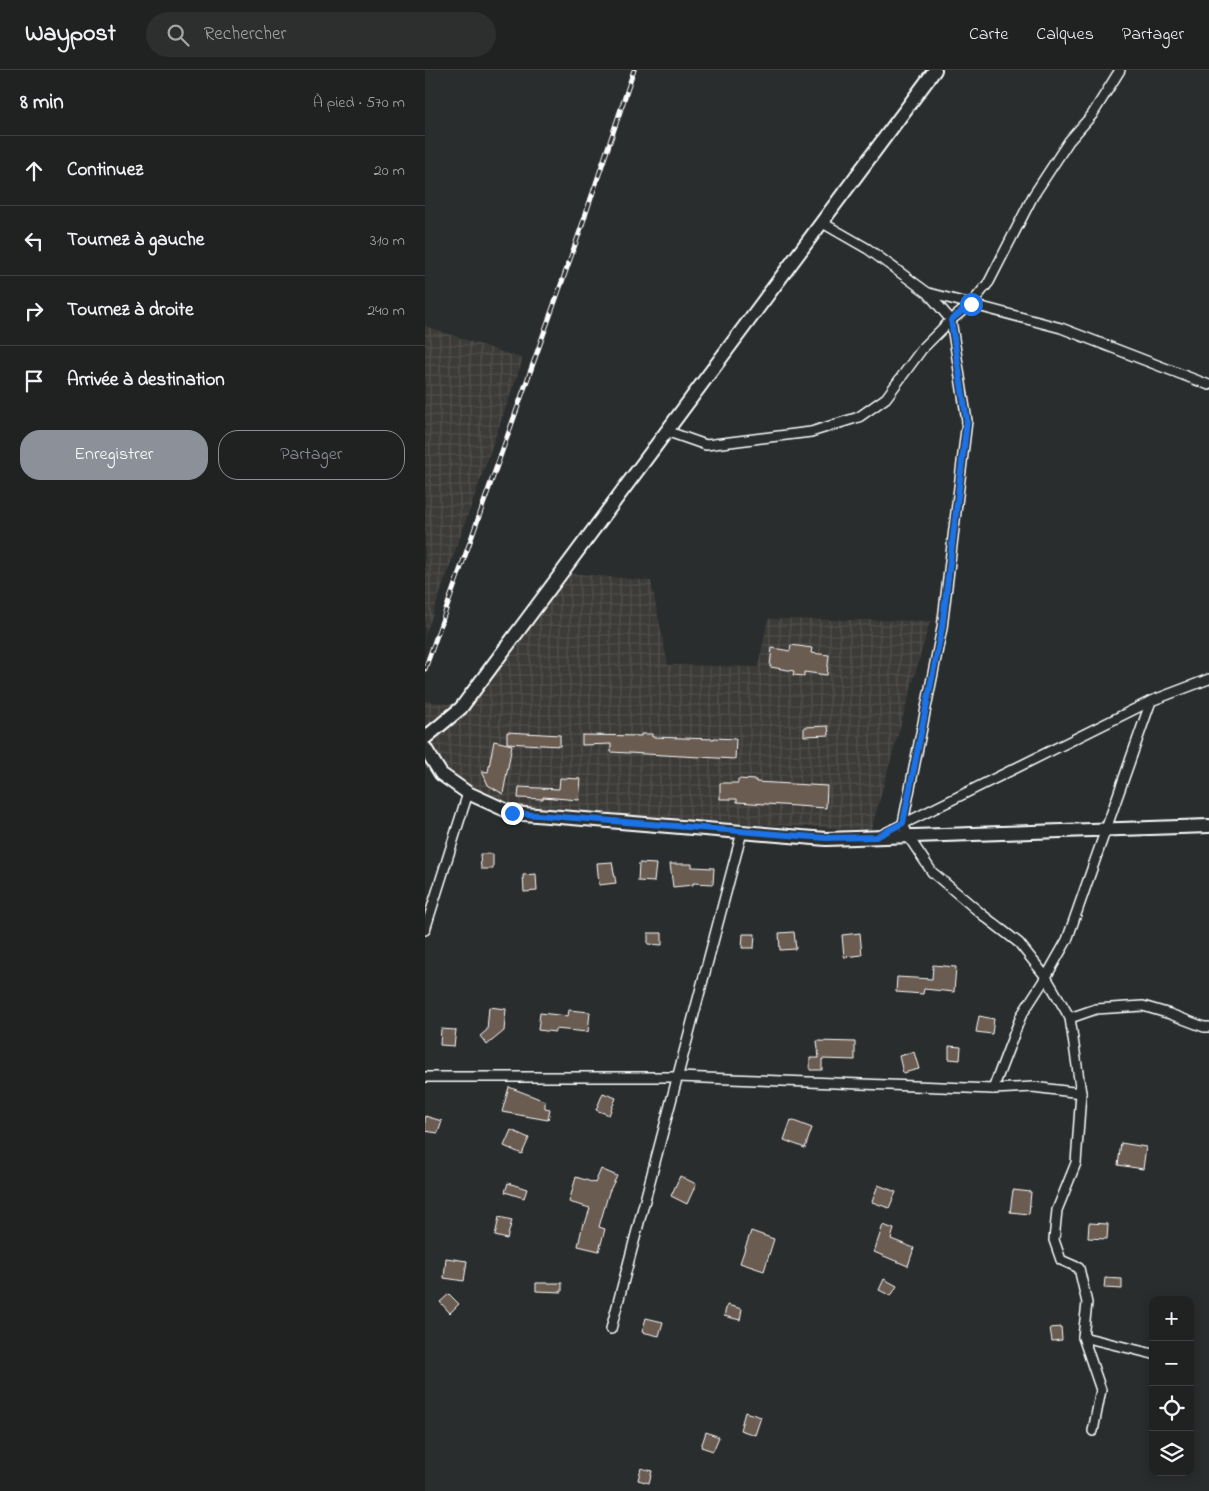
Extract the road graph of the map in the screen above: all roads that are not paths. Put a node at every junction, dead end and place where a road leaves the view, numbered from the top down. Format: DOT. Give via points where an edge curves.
graph roads {
  1 [pos="935,70"];
  2 [pos="1120,70"];
  3 [pos="821,222"];
  4 [pos="928,293"];
  5 [pos="971,304"];
  6 [pos="951,320"];
  7 [pos="1209,384"];
  8 [pos="666,431"];
  9 [pos="1209,679"];
  10 [pos="1151,701"];
  11 [pos="425,738"];
  12 [pos="425,748"];
  13 [pos="468,793"];
  14 [pos="1209,826"];
  15 [pos="1106,829"];
  16 [pos="906,830"];
  17 [pos="742,832"];
  18 [pos="425,930"];
  19 [pos="1046,977"];
  20 [pos="1070,1018"];
  21 [pos="1209,1027"];
  22 [pos="425,1077"];
  23 [pos="678,1077"];
  24 [pos="993,1089"];
  25 [pos="1081,1093"];
  26 [pos="611,1329"];
  27 [pos="1083,1337"];
  28 [pos="1149,1353"];
  29 [pos="1093,1432"];
  1 -- 3 [label="main road"];
  2 -- 5 [label="street" via="1092,115 1069,141 1033,196 989,282"];
  3 -- 4 [label="street" via="868,249"];
  3 -- 8 [label="main road"];
  4 -- 5 [label="street"];
  4 -- 6 [label="street"];
  5 -- 6 [label="street"];
  5 -- 7 [label="street" via="1061,328"];
  6 -- 8 [label="street" via="922,349 886,398 859,417 811,432 706,446"];
  6 -- 16 [label="street" via="967,421 942,628"];
  8 -- 11 [label="main road" via="461,708"];
  9 -- 10 [label="street"];
  10 -- 15 [label="street"];
  10 -- 16 [label="street"];
  12 -- 13 [label="main road" via="441,774"];
  13 -- 17 [label="main road" via="512,813"];
  13 -- 18 [label="street"];
  14 -- 15 [label="main road"];
  15 -- 16 [label="main road"];
  15 -- 19 [label="street" via="1067,940"];
  16 -- 17 [label="main road" via="876,837 826,838"];
  16 -- 19 [label="street" via="932,872 1019,942"];
  17 -- 23 [label="street"];
  19 -- 20 [label="street"];
  19 -- 24 [label="street" via="1021,1016"];
  20 -- 21 [label="street" via="1096,1009 1143,1006"];
  20 -- 25 [label="street"];
  22 -- 23 [label="street"];
  23 -- 24 [label="street"];
  23 -- 26 [label="street"];
  24 -- 25 [label="street" via="1033,1088"];
  25 -- 27 [label="street" via="1076,1164 1057,1210 1054,1240 1061,1260 1079,1268 1087,1303"];
  27 -- 28 [label="street"];
  27 -- 29 [label="street" via="1101,1390"];
}
